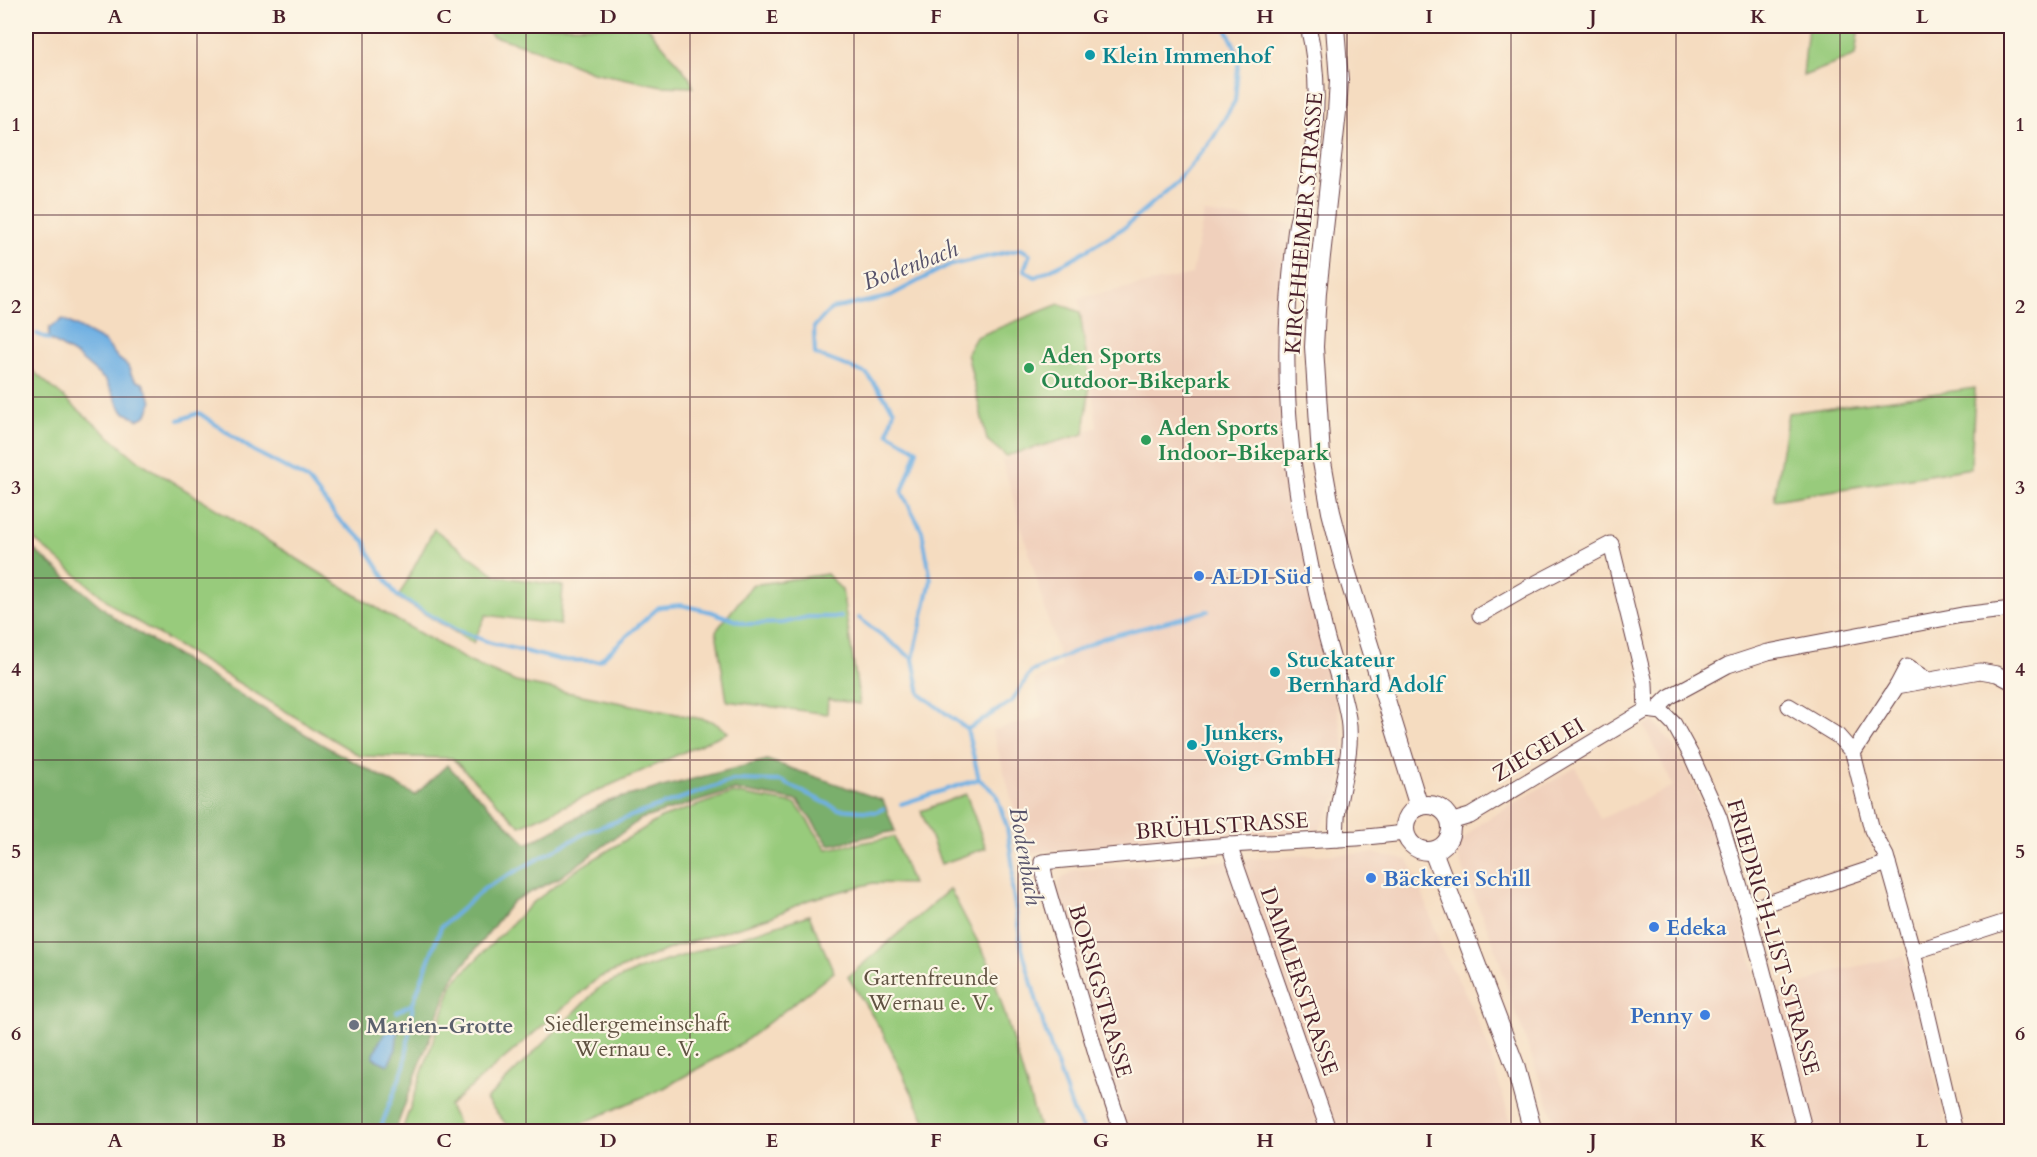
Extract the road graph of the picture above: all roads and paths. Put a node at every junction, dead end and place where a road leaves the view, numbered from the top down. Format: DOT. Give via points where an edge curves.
graph roads {
  1 [pos="1308,26"];
  2 [pos="1335,26"];
  3 [pos="2012,609"];
  4 [pos="1480,615"];
  5 [pos="2012,682"];
  6 [pos="1789,706"];
  7 [pos="1652,711"];
  8 [pos="1853,753"];
  9 [pos="1419,807"];
  10 [pos="1450,822"];
  11 [pos="1405,832"];
  12 [pos="1337,839"];
  13 [pos="1229,845"];
  14 [pos="1433,851"];
  15 [pos="1042,862"];
  16 [pos="1888,863"];
  17 [pos="1747,910"];
  18 [pos="2012,920"];
  19 [pos="1913,952"];
  20 [pos="1122,1131"];
  21 [pos="1329,1131"];
  22 [pos="1533,1131"];
  23 [pos="1805,1131"];
  24 [pos="1955,1131"];
  1 -- 12 [label="street" via="1314,50 1316,103 1305,192 1295,234 1287,369 1289,424 1301,511 1348,719 1349,756 1336,823"];
  2 -- 9 [label="main road, KIRCHHEIMER STRASSE" via="1339,81 1314,347 1321,456 1346,570"];
  3 -- 7 [label="street, ZIEGELEI" via="1768,652 1728,665 1669,697"];
  4 -- 7 [label="street" via="1611,544"];
  5 -- 8 [label="street" via="1980,671 1897,686"];
  6 -- 8 [label="street" via="1838,736"];
  7 -- 10 [label="street, ZIEGELEI" via="1470,816"];
  7 -- 17 [label="street, FRIEDRICH-LIST-STRASSE" via="1667,716 1674,724 1707,787"];
  8 -- 16 [label="street" via="1872,830"];
  9 -- 10 [label="main road" via="1436,806"];
  9 -- 11 [label="main road" via="1405,821"];
  10 -- 14 [label="main road" via="1449,838"];
  11 -- 12 [label="street, BRÜHLSTRASSE"];
  11 -- 14 [label="main road" via="1416,848"];
  12 -- 13 [label="street, BRÜHLSTRASSE"];
  13 -- 15 [label="street, BRÜHLSTRASSE"];
  13 -- 21 [label="street, DAIMLERSTRASSE"];
  14 -- 22 [label="main road" via="1512,1057"];
  15 -- 20 [label="street, BORSIGSTRASSE" via="1094,1049"];
  16 -- 17 [label="street"];
  16 -- 19 [label="street"];
  17 -- 23 [label="street, FRIEDRICH-LIST-STRASSE"];
  18 -- 19 [label="street"];
  19 -- 24 [label="street"];
}
